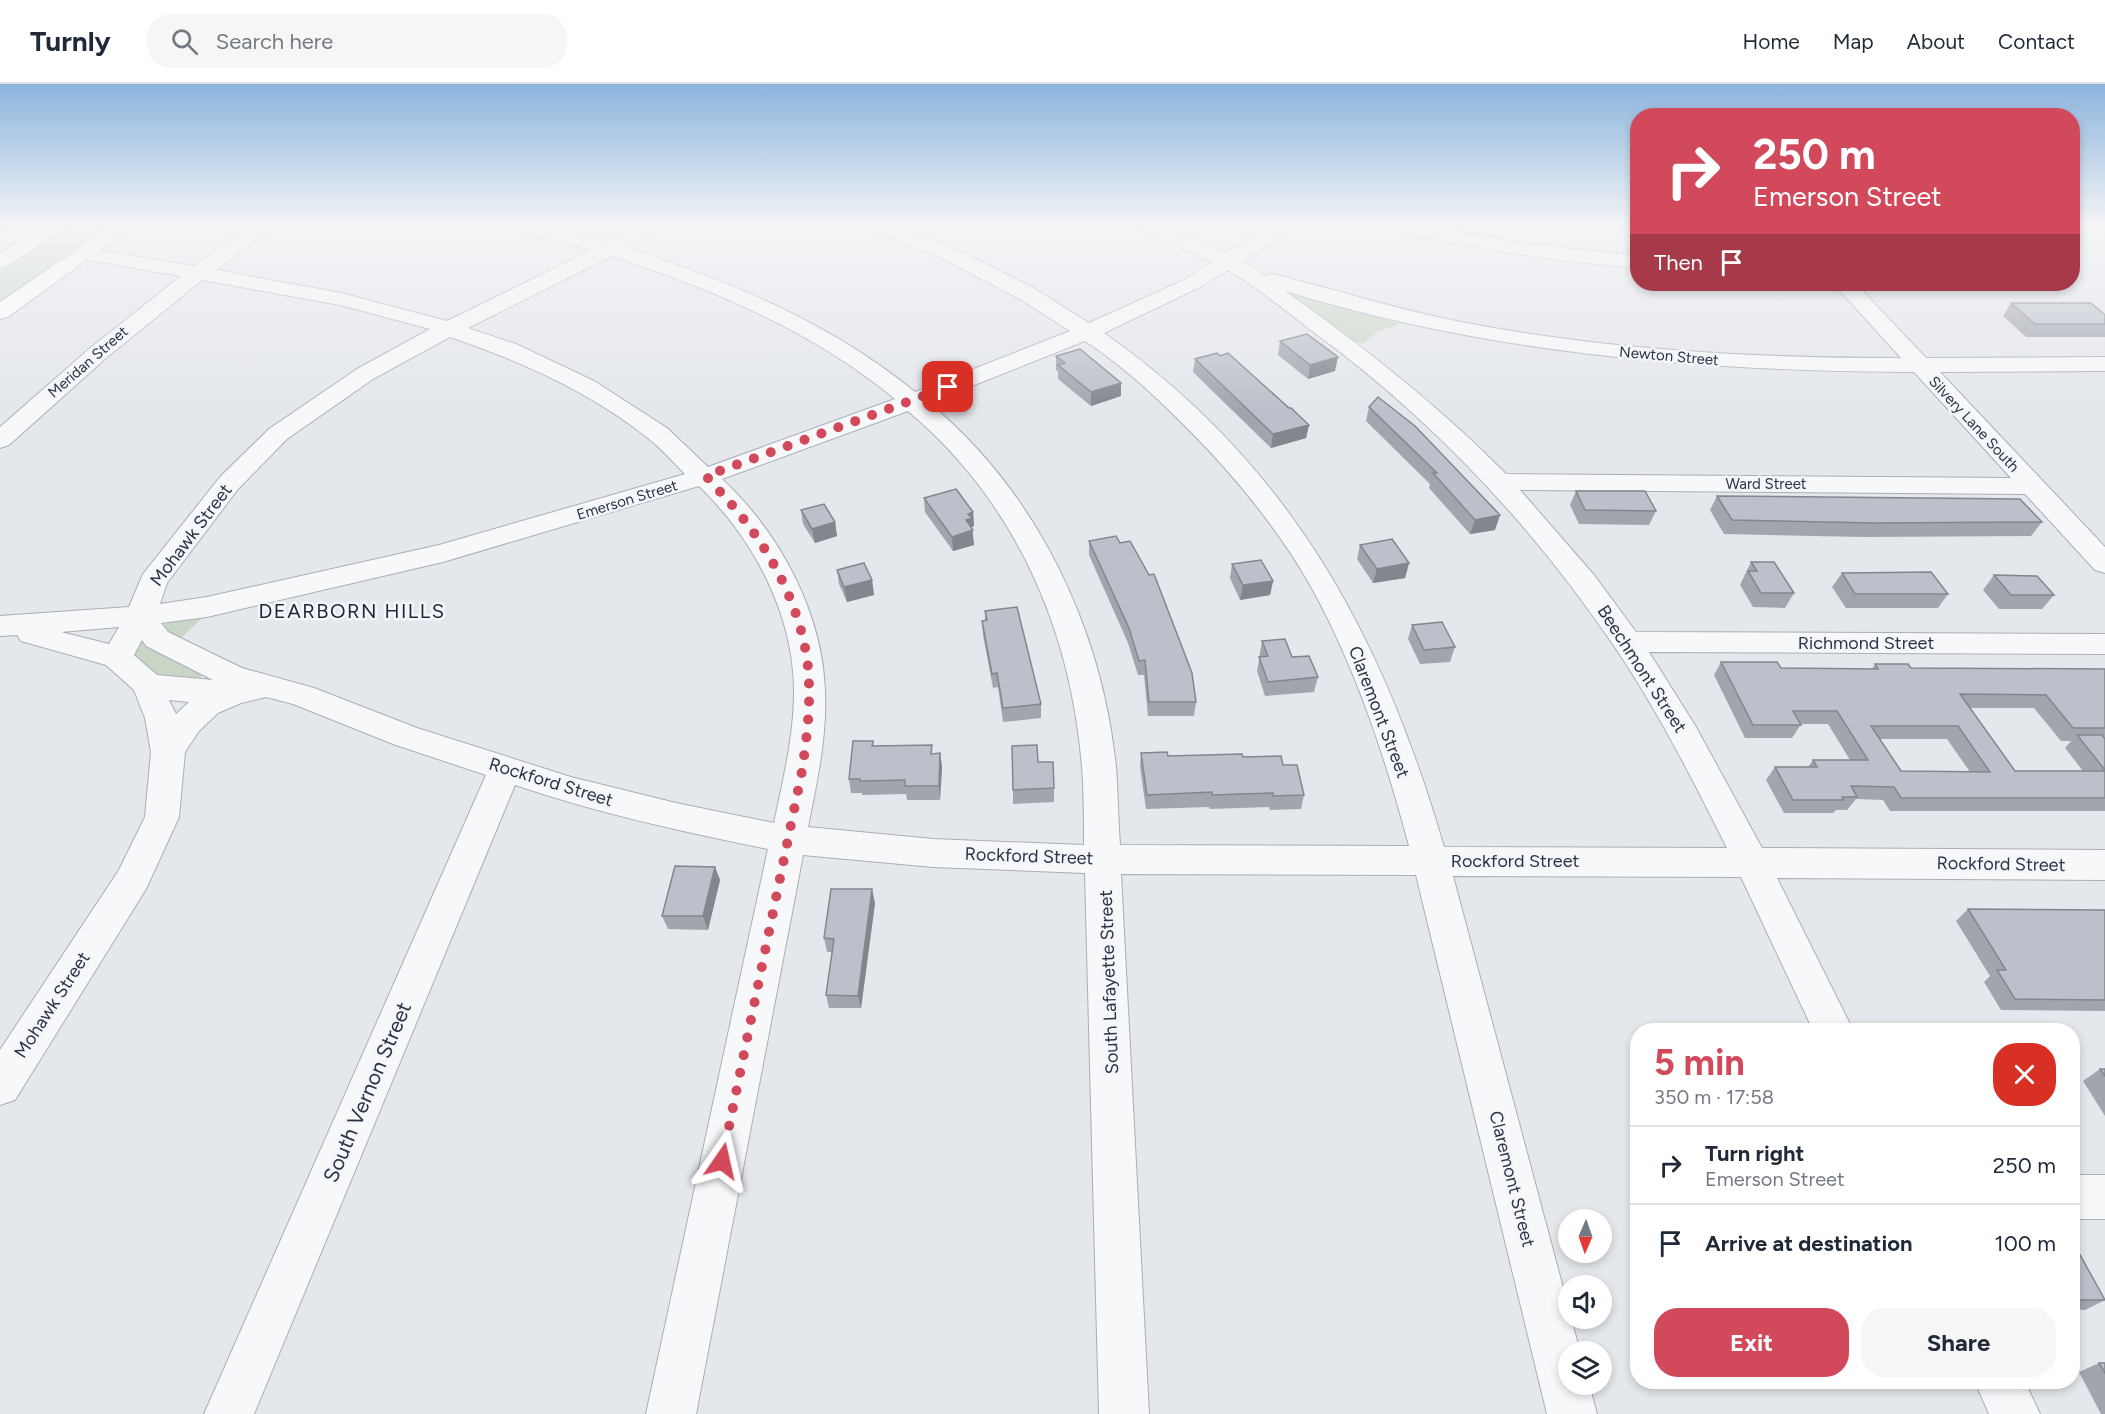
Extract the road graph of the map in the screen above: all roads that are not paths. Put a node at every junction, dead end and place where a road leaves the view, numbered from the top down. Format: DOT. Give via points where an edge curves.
graph roads {
  1 [pos="37,286"];
  2 [pos="179,286"];
  3 [pos="266,286"];
  4 [pos="534,286"];
  5 [pos="715,286"];
  6 [pos="1015,286"];
  7 [pos="1187,286"];
  8 [pos="1270,286"];
  9 [pos="1298,286"];
  10 [pos="1851,291"];
  11 [pos="0,312"];
  12 [pos="1427,323"];
  13 [pos="449,328"];
  14 [pos="1088,332"];
  15 [pos="1377,348"];
  16 [pos="2105,364"];
  17 [pos="1919,365"];
  18 [pos="912,401"];
  19 [pos="0,440"];
  20 [pos="706,476"];
  21 [pos="1500,482"];
  22 [pos="2032,486"];
  23 [pos="2105,564"];
  24 [pos="231,602"];
  25 [pos="141,616"];
  26 [pos="0,626"];
  27 [pos="1628,642"];
  28 [pos="2105,644"];
  29 [pos="184,652"];
  30 [pos="117,657"];
  31 [pos="147,684"];
  32 [pos="264,686"];
  33 [pos="168,752"];
  34 [pos="505,769"];
  35 [pos="786,839"];
  36 [pos="1104,858"];
  37 [pos="1431,861"];
  38 [pos="1751,862"];
  39 [pos="2105,865"];
  40 [pos="1830,1023"];
  41 [pos="0,1086"];
  42 [pos="2080,1197"];
  43 [pos="2105,1197"];
  44 [pos="2003,1389"];
  45 [pos="229,1414"];
  46 [pos="671,1414"];
  47 [pos="1124,1414"];
  48 [pos="1572,1414"];
  49 [pos="2015,1414"];
  1 -- 11 [label="main road"];
  2 -- 19 [label="street, Meridan Street"];
  3 -- 13 [label="street" via="348,301"];
  4 -- 13 [label="street, Mohawk Street"];
  5 -- 18 [label="street, South Lafayette Street" via="775,311 857,358"];
  6 -- 14 [label="street, Claremont Street"];
  7 -- 14 [label="street, Emerson Street"];
  8 -- 15 [label="street, Beechmont Street"];
  9 -- 12 [label="street, Newton Street"];
  10 -- 17 [label="street, Silvery Lane South"];
  12 -- 15 [label="street" via="1402,327"];
  12 -- 17 [label="street, Newton Street" via="1644,355"];
  13 -- 20 [label="street" via="524,356 588,387 664,438"];
  13 -- 25 [label="street, Mohawk Street" via="364,374 278,434 229,483 153,580"];
  14 -- 18 [label="street, Emerson Street"];
  14 -- 37 [label="street, Claremont Street" via="1162,388 1212,436 1259,490 1304,552 1365,667 1390,730"];
  15 -- 21 [label="street, Beechmont Street" via="1441,423"];
  16 -- 17 [label="street, Newton Street"];
  17 -- 22 [label="street, Silvery Lane South"];
  18 -- 20 [label="street, Emerson Street"];
  18 -- 36 [label="street, South Lafayette Street" via="950,435 994,487 1035,546 1061,607 1075,643 1092,719"];
  20 -- 24 [label="street, Emerson Street" via="443,553"];
  20 -- 35 [label="street" via="745,520 763,548 790,597 802,639 809,682 808,725"];
  21 -- 22 [label="street, Ward Street"];
  21 -- 27 [label="street, Beechmont Street" via="1563,554"];
  22 -- 23 [label="street, Silvery Lane South"];
  24 -- 25 [label="street, Emerson Street"];
  24 -- 29 [label="street" via="202,624 185,644"];
  25 -- 26 [label="street"];
  25 -- 29 [label="street, Rockford Street" via="157,639"];
  25 -- 30 [label="street, Mohawk Street"];
  26 -- 30 [label="street"];
  27 -- 28 [label="street, Richmond Street"];
  27 -- 38 [label="street, Beechmont Street" via="1690,743"];
  29 -- 32 [label="street, Rockford Street" via="232,676"];
  30 -- 31 [label="street, Mohawk Street"];
  31 -- 32 [label="street" via="194,690"];
  31 -- 33 [label="street, Mohawk Street" via="161,718"];
  32 -- 33 [label="street" via="219,697 199,708 182,726"];
  32 -- 34 [label="street, Rockford Street" via="303,696"];
  33 -- 41 [label="street, Mohawk Street" via="162,818 134,879"];
  34 -- 35 [label="street, Rockford Street" via="675,818"];
  34 -- 45 [label="street, South Vernon Street"];
  35 -- 36 [label="street, Rockford Street" via="933,853"];
  35 -- 46 [label="street"];
  36 -- 37 [label="street, Rockford Street"];
  36 -- 47 [label="street, South Lafayette Street"];
  37 -- 38 [label="street, Rockford Street"];
  37 -- 48 [label="street, Claremont Street"];
  38 -- 39 [label="street, Rockford Street"];
  38 -- 40 [label="street, Beechmont Street"];
  42 -- 43 [label="street"];
  44 -- 49 [label="street"];
}
